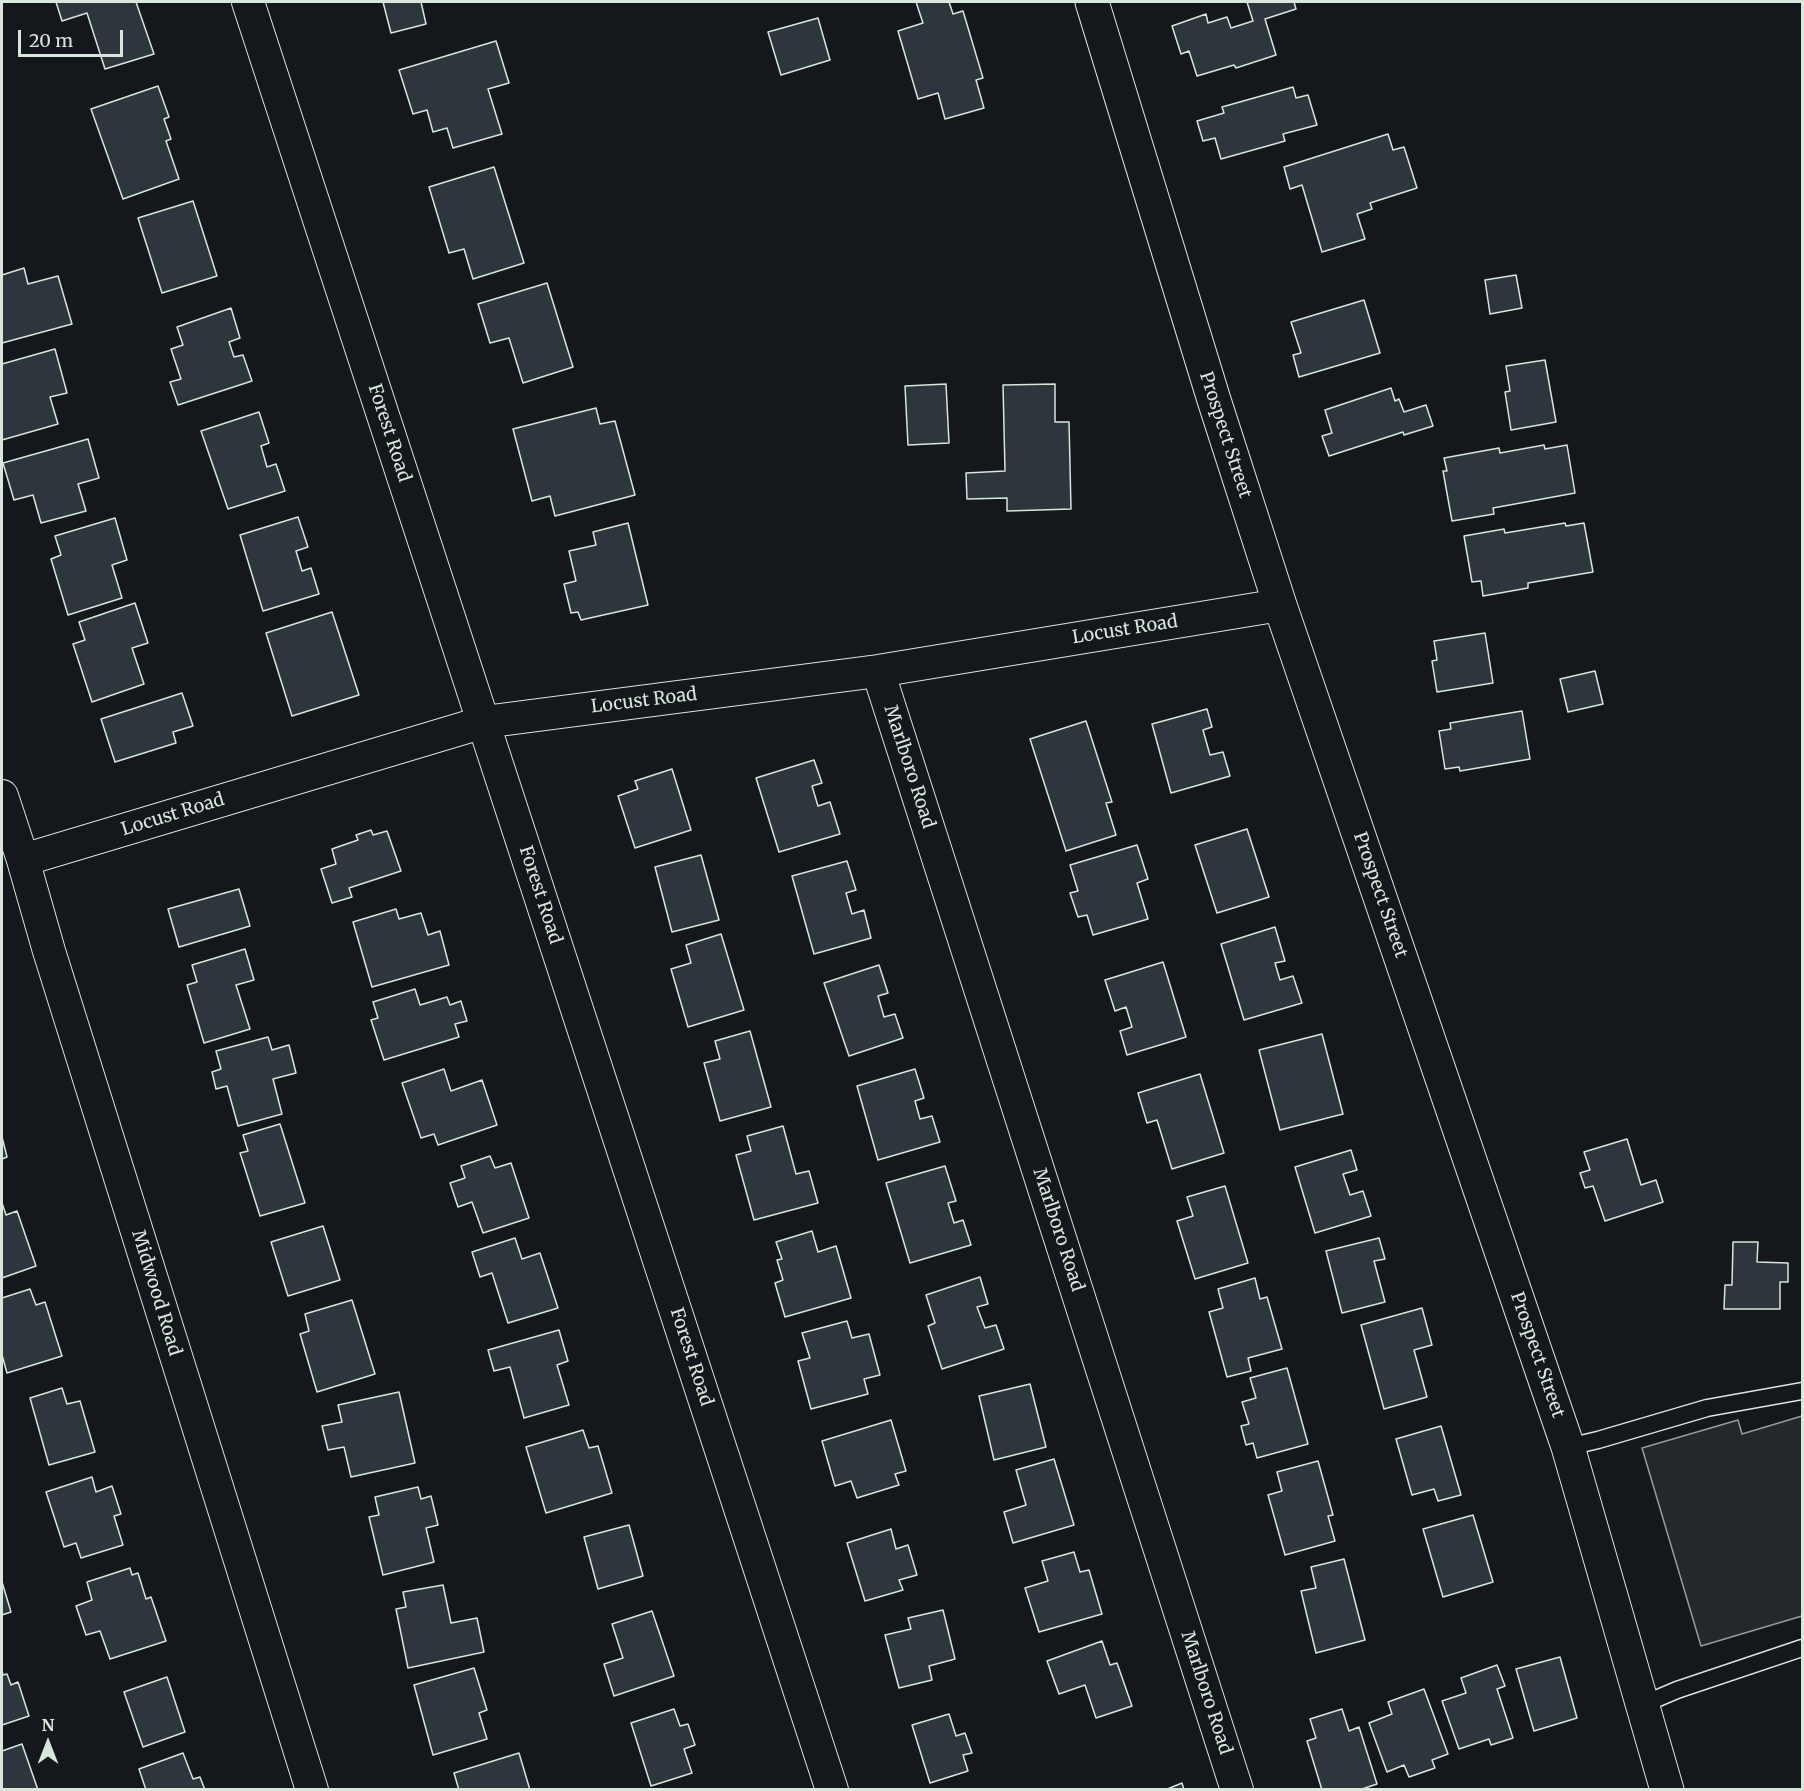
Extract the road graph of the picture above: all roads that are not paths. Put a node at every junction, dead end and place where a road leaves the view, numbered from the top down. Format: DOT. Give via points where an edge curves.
graph roads {
  1 [pos="248,2"];
  2 [pos="1092,2"];
  3 [pos="1280,605"];
  4 [pos="878,671"];
  5 [pos="484,722"];
  6 [pos="2,796"];
  7 [pos="23,860"];
  8 [pos="1803,1390"];
  9 [pos="1568,1447"];
  10 [pos="1803,1648"];
  11 [pos="1644,1704"];
  12 [pos="312,1790"];
  13 [pos="832,1790"];
  14 [pos="1237,1790"];
  15 [pos="1667,1790"];
  1 -- 5 [label="street, Forest Road"];
  2 -- 3 [label="main road, Prospect Street"];
  3 -- 4 [label="street, Locust Road"];
  3 -- 9 [label="main road, Prospect Street"];
  4 -- 5 [label="street, Locust Road"];
  4 -- 14 [label="street, Marlboro Road"];
  5 -- 7 [label="street, Locust Road"];
  5 -- 13 [label="street, Forest Road"];
  6 -- 7 [label="street, Midwood Road"];
  7 -- 12 [label="street, Midwood Road"];
  8 -- 9 [label="lane" via="1707,1408"];
  9 -- 11 [label="main road, Prospect Street"];
  10 -- 11 [label="lane"];
  11 -- 15 [label="main road, Prospect Street"];
}
